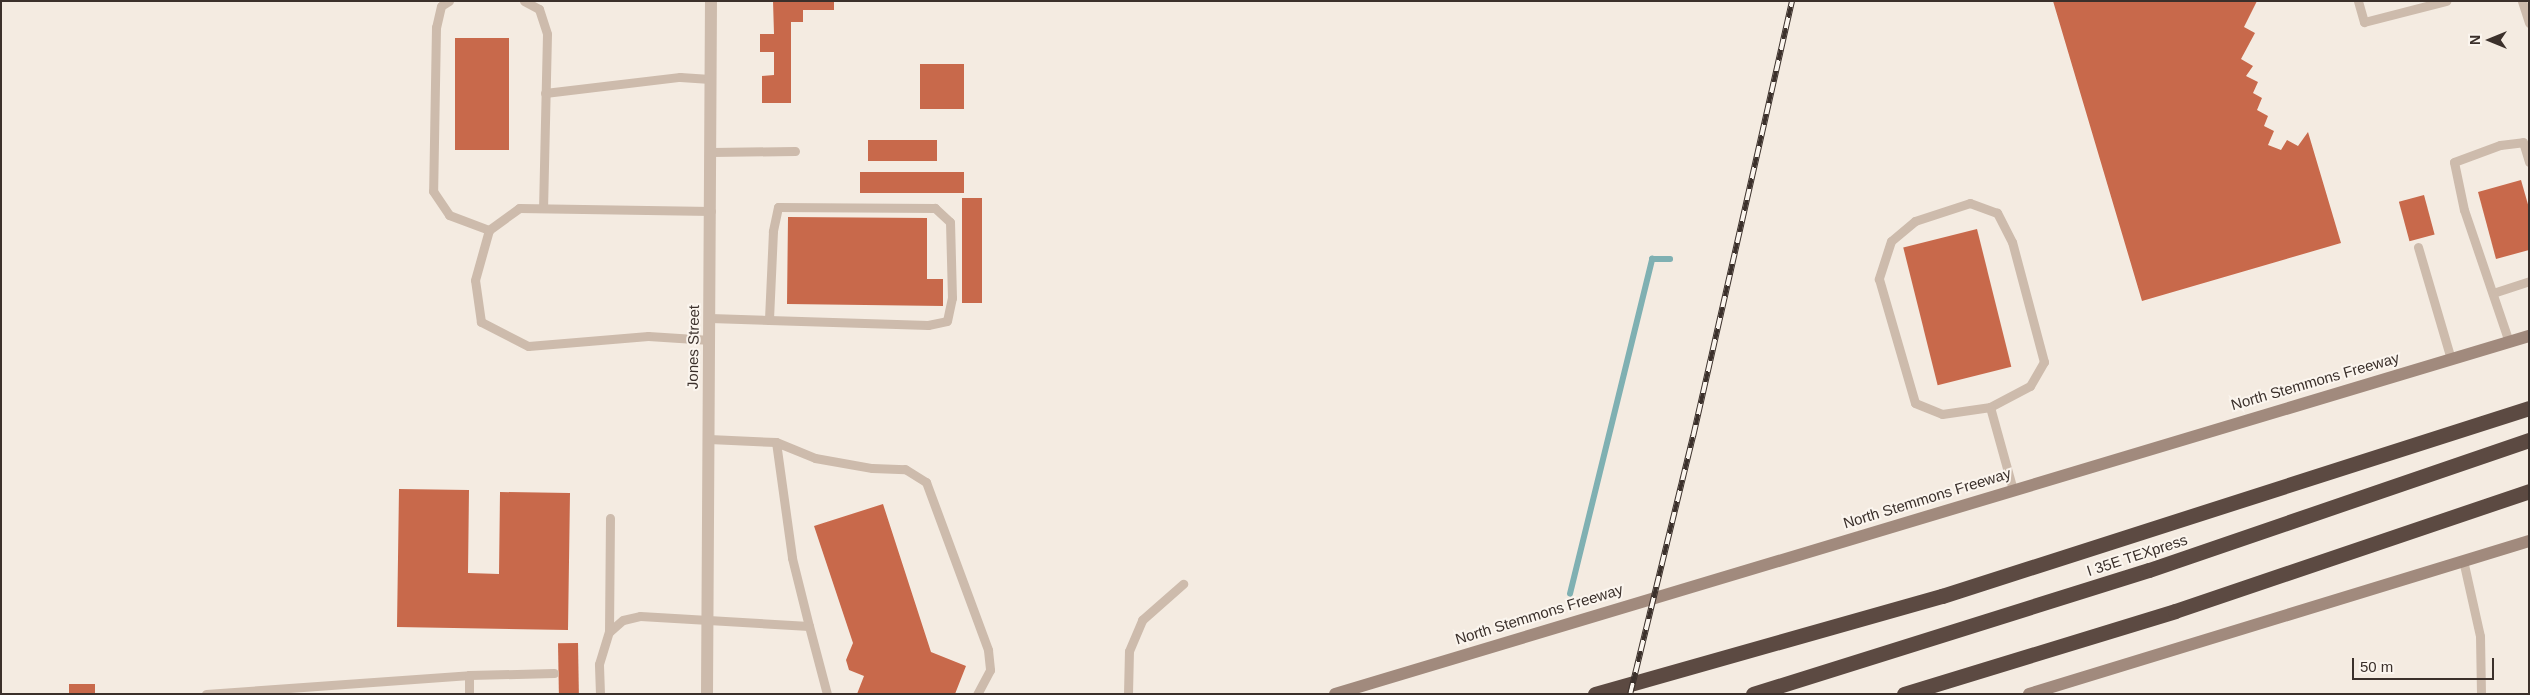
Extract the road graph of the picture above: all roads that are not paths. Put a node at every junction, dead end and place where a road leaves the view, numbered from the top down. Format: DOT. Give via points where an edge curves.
graph roads {
  1 [pos="450,1"];
  2 [pos="524,1"];
  3 [pos="712,1"];
  4 [pos="2358,1"];
  5 [pos="2446,1"];
  6 [pos="2522,1"];
  7 [pos="2529,23"];
  8 [pos="710,79"];
  9 [pos="545,93"];
  10 [pos="795,151"];
  11 [pos="712,152"];
  12 [pos="2529,162"];
  13 [pos="543,208"];
  14 [pos="711,211"];
  15 [pos="489,230"];
  16 [pos="2418,247"];
  17 [pos="2529,281"];
  18 [pos="2493,293"];
  19 [pos="710,318"];
  20 [pos="769,320"];
  21 [pos="2529,336"];
  22 [pos="710,340"];
  23 [pos="2509,342"];
  24 [pos="2451,359"];
  25 [pos="1990,407"];
  26 [pos="2529,408"];
  27 [pos="709,439"];
  28 [pos="2529,440"];
  29 [pos="776,442"];
  30 [pos="2013,490"];
  31 [pos="2529,491"];
  32 [pos="610,518"];
  33 [pos="2529,541"];
  34 [pos="2464,560"];
  35 [pos="1183,584"];
  36 [pos="708,618"];
  37 [pos="810,626"];
  38 [pos="609,632"];
  39 [pos="554,672"];
  40 [pos="469,676"];
  41 [pos="206,694"];
  42 [pos="470,694"];
  43 [pos="600,694"];
  44 [pos="707,694"];
  45 [pos="827,694"];
  46 [pos="977,694"];
  47 [pos="1128,694"];
  48 [pos="1335,694"];
  49 [pos="1595,694"];
  50 [pos="1752,694"];
  51 [pos="1904,694"];
  52 [pos="2029,694"];
  53 [pos="2481,694"];
  1 -- 15 [label="lane" via="441,6 436,27 433,191 449,215"];
  2 -- 9 [label="lane" via="539,8 547,34"];
  3 -- 8 [label="street, Jones Street"];
  4 -- 5 [label="lane" via="2364,22"];
  6 -- 7 [label="lane"];
  8 -- 9 [label="lane" via="680,77"];
  8 -- 11 [label="street, Jones Street"];
  9 -- 13 [label="lane"];
  10 -- 11 [label="lane"];
  11 -- 14 [label="street, Jones Street"];
  12 -- 18 [label="lane" via="2523,142 2500,145 2454,162 2464,210"];
  13 -- 14 [label="lane"];
  13 -- 15 [label="lane" via="519,208"];
  14 -- 19 [label="street, Jones Street"];
  15 -- 22 [label="lane" via="475,280 481,322 528,346 648,336"];
  16 -- 24 [label="lane"];
  17 -- 18 [label="lane"];
  18 -- 23 [label="lane"];
  19 -- 20 [label="lane"];
  19 -- 22 [label="street, Jones Street"];
  20 -- 20 [label="lane" via="928,325 946,321 952,298 950,222 935,208 778,207 773,231"];
  21 -- 23 [label="main road, North Stemmons Freeway"];
  22 -- 27 [label="street, Jones Street"];
  23 -- 24 [label="main road, North Stemmons Freeway"];
  24 -- 30 [label="main road, North Stemmons Freeway"];
  25 -- 25 [label="lane" via="1942,414 1915,403 1879,279 1891,240 1915,221 1970,203 1997,213 2012,242 2044,362 2030,386"];
  25 -- 30 [label="lane"];
  26 -- 49 [label="highway" via="1942,596"];
  27 -- 29 [label="lane"];
  27 -- 36 [label="street, Jones Street"];
  28 -- 50 [label="highway, I 35E TEXpress" via="2149,570"];
  29 -- 37 [label="lane" via="792,558"];
  29 -- 46 [label="lane" via="815,458 872,468 905,469 926,482 988,650 990,670"];
  30 -- 48 [label="main road, North Stemmons Freeway"];
  31 -- 51 [label="highway" via="2175,611"];
  32 -- 38 [label="lane"];
  33 -- 34 [label="main road"];
  34 -- 52 [label="main road"];
  34 -- 53 [label="lane" via="2480,636"];
  35 -- 47 [label="lane" via="1142,620 1129,650"];
  36 -- 37 [label="lane"];
  36 -- 38 [label="lane" via="640,616 624,620"];
  36 -- 44 [label="street, Jones Street"];
  37 -- 45 [label="lane"];
  38 -- 43 [label="lane" via="599,664"];
  39 -- 40 [label="lane"];
  40 -- 41 [label="lane"];
  40 -- 42 [label="lane"];
}
